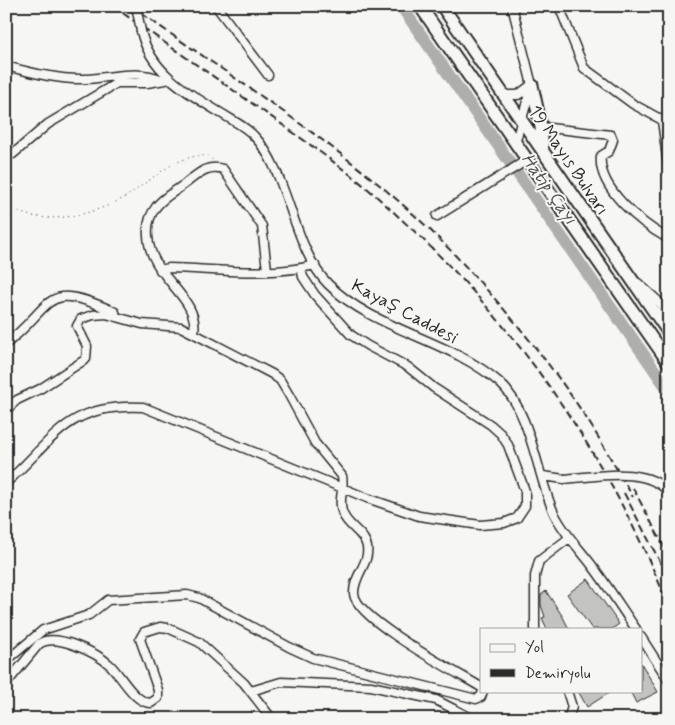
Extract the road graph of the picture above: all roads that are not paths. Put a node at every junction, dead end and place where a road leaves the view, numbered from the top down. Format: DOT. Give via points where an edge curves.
graph roads {
  1 [pos="136,6"];
  2 [pos="216,6"];
  3 [pos="420,6"];
  4 [pos="442,6"];
  5 [pos="512,6"];
  6 [pos="559,6"];
  7 [pos="6,66"];
  8 [pos="268,75"];
  9 [pos="171,79"];
  10 [pos="162,80"];
  11 [pos="532,85"];
  12 [pos="503,95"];
  13 [pos="521,121"];
  14 [pos="541,127"];
  15 [pos="515,144"];
  16 [pos="13,154"];
  17 [pos="543,154"];
  18 [pos="523,163"];
  19 [pos="669,173"];
  20 [pos="437,216"];
  21 [pos="669,236"];
  22 [pos="315,265"];
  23 [pos="301,268"];
  24 [pos="160,270"];
  25 [pos="266,270"];
  26 [pos="625,272"];
  27 [pos="669,314"];
  28 [pos="116,317"];
  29 [pos="194,333"];
  30 [pos="669,333"];
  31 [pos="6,344"];
  32 [pos="669,363"];
  33 [pos="6,410"];
  34 [pos="543,476"];
  35 [pos="6,482"];
  36 [pos="342,487"];
  37 [pos="669,493"];
  38 [pos="569,538"];
  39 [pos="535,628"];
  40 [pos="635,628"];
  41 [pos="642,639"];
  42 [pos="6,660"];
  43 [pos="669,681"];
  44 [pos="6,684"];
  45 [pos="480,686"];
  46 [pos="251,692"];
  47 [pos="483,692"];
  48 [pos="567,692"];
  49 [pos="272,719"];
  50 [pos="474,719"];
  51 [pos="568,719"];
  1 -- 9 [label="street, Kayaş Caddesi, bridge" via="141,31 153,57"];
  2 -- 8 [label="street"];
  3 -- 15 [label="highway, 19 Mayıs Bulvarı"];
  4 -- 12 [label="highway, 19 Mayıs Bulvarı"];
  5 -- 11 [label="street"];
  6 -- 19 [label="street" via="584,68 633,104 662,120"];
  7 -- 10 [label="street" via="59,78 150,75"];
  9 -- 10 [label="street"];
  9 -- 22 [label="street, Kayaş Caddesi" via="261,143"];
  10 -- 16 [label="street" via="117,83 48,124"];
  11 -- 12 [label="street" via="518,95"];
  11 -- 13 [label="street"];
  11 -- 14 [label="highway"];
  12 -- 13 [label="highway, 19 Mayıs Bulvarı"];
  13 -- 15 [label="street"];
  13 -- 17 [label="highway, 19 Mayıs Bulvarı"];
  14 -- 17 [label="highway"];
  14 -- 21 [label="street" via="613,137 609,151 601,156 606,182 647,228 666,238"];
  15 -- 18 [label="highway, 19 Mayıs Bulvarı"];
  17 -- 26 [label="highway, 19 Mayıs Bulvarı"];
  18 -- 20 [label="street"];
  18 -- 32 [label="highway, 19 Mayıs Bulvarı" via="643,322"];
  22 -- 23 [label="street"];
  22 -- 34 [label="street, Kayaş Caddesi" via="327,283 346,299 466,360 501,384 517,407"];
  23 -- 25 [label="street"];
  23 -- 36 [label="street" via="315,295 351,335 408,367 496,429 508,445 525,491 525,506 513,521 480,525 419,516"];
  24 -- 25 [label="street"];
  24 -- 25 [label="street" via="151,254 148,238 153,212 202,170 214,167 223,169 262,226"];
  24 -- 29 [label="street" via="190,308 196,324"];
  26 -- 27 [label="street"];
  26 -- 30 [label="highway, 19 Mayıs Bulvarı"];
  28 -- 29 [label="street" via="142,324 178,326"];
  28 -- 31 [label="street" via="114,311 79,297 62,296 45,305"];
  28 -- 33 [label="street" via="100,314 81,319 77,328 87,346 86,359"];
  29 -- 36 [label="street" via="280,380 315,443 341,474"];
  34 -- 37 [label="street, bridge" via="564,479 645,476"];
  34 -- 38 [label="street, Kayaş Caddesi" via="554,513"];
  35 -- 36 [label="street" via="75,418 93,410 121,406 143,407"];
  36 -- 45 [label="street" via="340,505 343,516 364,538 368,549 355,586 358,605 385,628"];
  38 -- 39 [label="street" via="539,561 534,578"];
  38 -- 40 [label="street, Kayaş Caddesi"];
  41 -- 43 [label="street"];
  42 -- 47 [label="street" via="43,630 88,615 108,600 187,595 199,598 288,647 326,662 476,699"];
  44 -- 46 [label="street" via="42,642 57,639 105,661 138,698 151,703 158,698 158,690 140,639 144,632 166,627 199,642"];
  46 -- 49 [label="street"];
  46 -- 50 [label="street" via="281,682 371,686 436,700"];
  48 -- 51 [label="street" via="572,707"];
}
